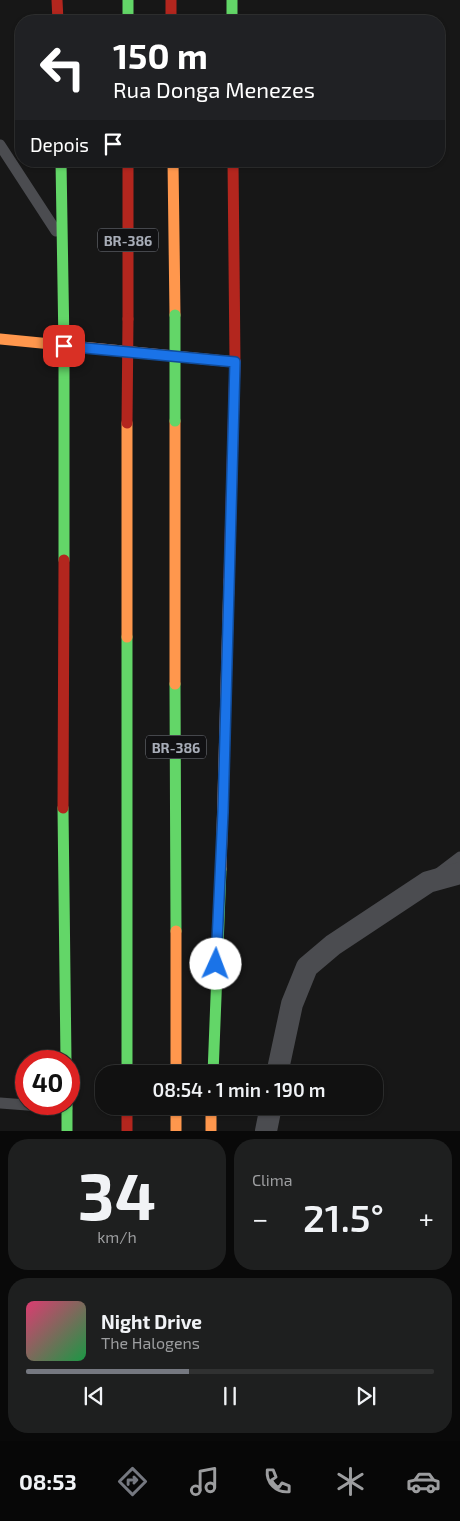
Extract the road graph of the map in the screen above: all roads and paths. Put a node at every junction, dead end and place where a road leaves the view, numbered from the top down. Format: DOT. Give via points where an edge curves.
graph roads {
  1 [pos="57,0"];
  2 [pos="128,0"];
  3 [pos="171,0"];
  4 [pos="232,0"];
  5 [pos="58,15"];
  6 [pos="128,15"];
  7 [pos="171,15"];
  8 [pos="232,15"];
  9 [pos="0,145"];
  10 [pos="61,167"];
  11 [pos="128,167"];
  12 [pos="173,167"];
  13 [pos="233,167"];
  14 [pos="60,238"];
  15 [pos="0,339"];
  16 [pos="64,346"];
  17 [pos="235,362"];
  18 [pos="460,857"];
  19 [pos="460,873"];
  20 [pos="428,882"];
  21 [pos="66,1050"];
  22 [pos="127,1065"];
  23 [pos="176,1065"];
  24 [pos="213,1065"];
  25 [pos="280,1065"];
  26 [pos="0,1103"];
  27 [pos="15,1104"];
  28 [pos="67,1115"];
  29 [pos="127,1115"];
  30 [pos="176,1115"];
  31 [pos="212,1115"];
  32 [pos="269,1115"];
  33 [pos="67,1131"];
  34 [pos="127,1131"];
  35 [pos="176,1131"];
  36 [pos="211,1131"];
  37 [pos="266,1131"];
  1 -- 5 [label="main road"];
  2 -- 6 [label="main road"];
  3 -- 7 [label="main road"];
  4 -- 8 [label="main road"];
  9 -- 14 [label="lane"];
  10 -- 14 [label="main road"];
  11 -- 22 [label="main road, BR-386, bridge"];
  12 -- 23 [label="main road, BR-386, bridge"];
  13 -- 17 [label="main road"];
  14 -- 16 [label="main road"];
  15 -- 16 [label="main road"];
  16 -- 17 [label="main road"];
  16 -- 21 [label="main road"];
  17 -- 24 [label="main road"];
  18 -- 20 [label="lane"];
  19 -- 20 [label="street"];
  20 -- 25 [label="street" via="333,945 306,967 292,1004"];
  26 -- 27 [label="lane"];
  28 -- 33 [label="main road"];
  29 -- 34 [label="main road"];
  30 -- 35 [label="main road"];
  31 -- 36 [label="main road"];
  32 -- 37 [label="street"];
}
